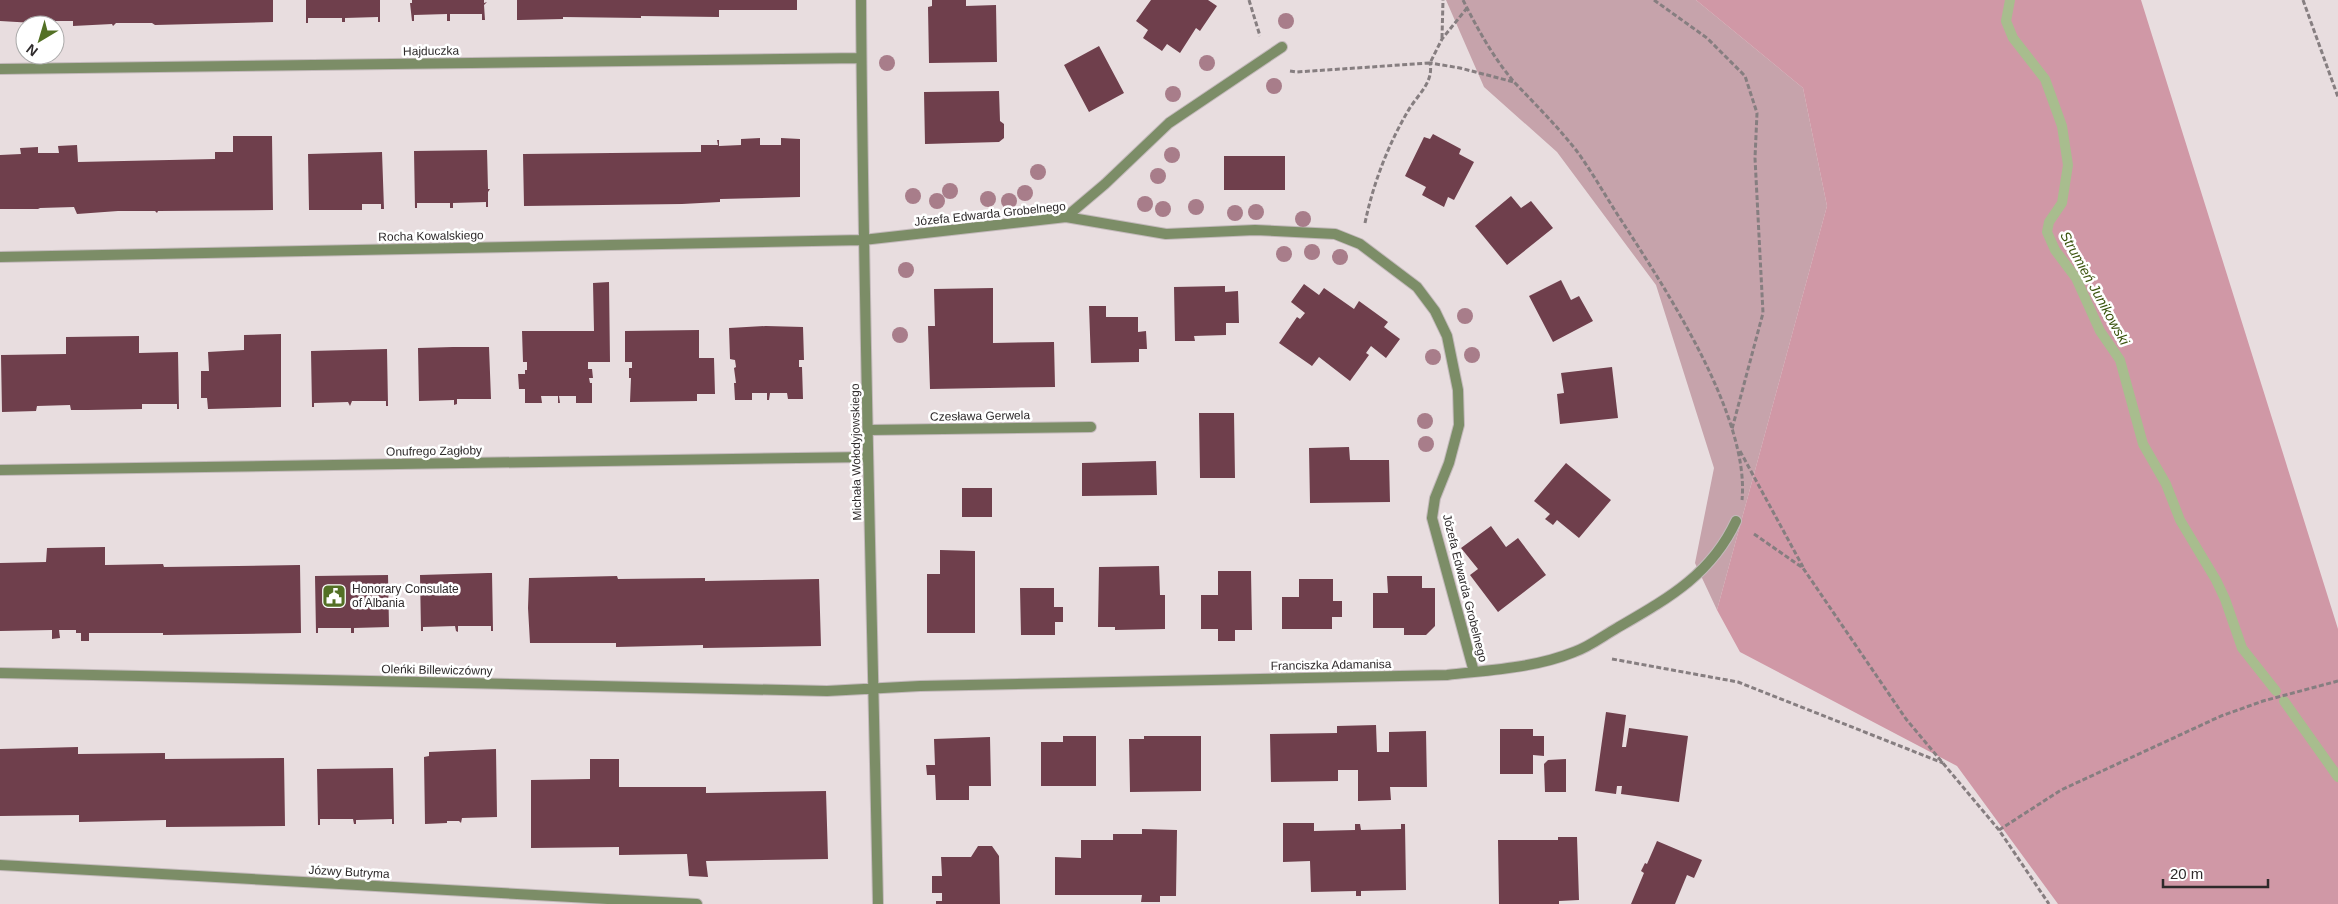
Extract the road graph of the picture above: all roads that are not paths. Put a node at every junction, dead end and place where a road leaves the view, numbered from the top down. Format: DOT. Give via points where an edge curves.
graph roads {
  1 [pos="861,0"];
  2 [pos="1282,47"];
  3 [pos="861,58"];
  4 [pos="0,69"];
  5 [pos="1066,217"];
  6 [pos="863,240"];
  7 [pos="0,257"];
  8 [pos="1091,427"];
  9 [pos="869,430"];
  10 [pos="868,457"];
  11 [pos="0,470"];
  12 [pos="1736,521"];
  13 [pos="1474,672"];
  14 [pos="0,673"];
  15 [pos="874,688"];
  16 [pos="0,865"];
  17 [pos="697,904"];
  18 [pos="878,904"];
  1 -- 3 [label="street, Michała Wołodyjowskiego"];
  2 -- 5 [label="street" via="1169,123"];
  3 -- 4 [label="street, Hajduczka"];
  3 -- 6 [label="street, Michała Wołodyjowskiego"];
  5 -- 6 [label="street, Józefa Edwarda Grobelnego"];
  5 -- 13 [label="street, Józefa Edwarda Grobelnego" via="1166,234 1255,230 1335,234 1360,244 1418,287 1436,311 1447,336 1458,390 1459,425 1435,498 1432,518"];
  6 -- 7 [label="street, Rocha Kowalskiego"];
  6 -- 9 [label="street, Michała Wołodyjowskiego"];
  8 -- 9 [label="street, Czesława Gerwela"];
  9 -- 10 [label="street, Michała Wołodyjowskiego"];
  10 -- 11 [label="street, Onufrego Zagłoby"];
  10 -- 15 [label="street, Michała Wołodyjowskiego"];
  12 -- 13 [label="street, Franciszka Adamanisa" via="1715,557 1677,592 1575,652"];
  13 -- 15 [label="street, Franciszka Adamanisa"];
  14 -- 15 [label="street, Oleńki Billewiczówny" via="827,691"];
  15 -- 18 [label="street, Michała Wołodyjowskiego"];
  16 -- 17 [label="street, Józwy Butryma"];
}
